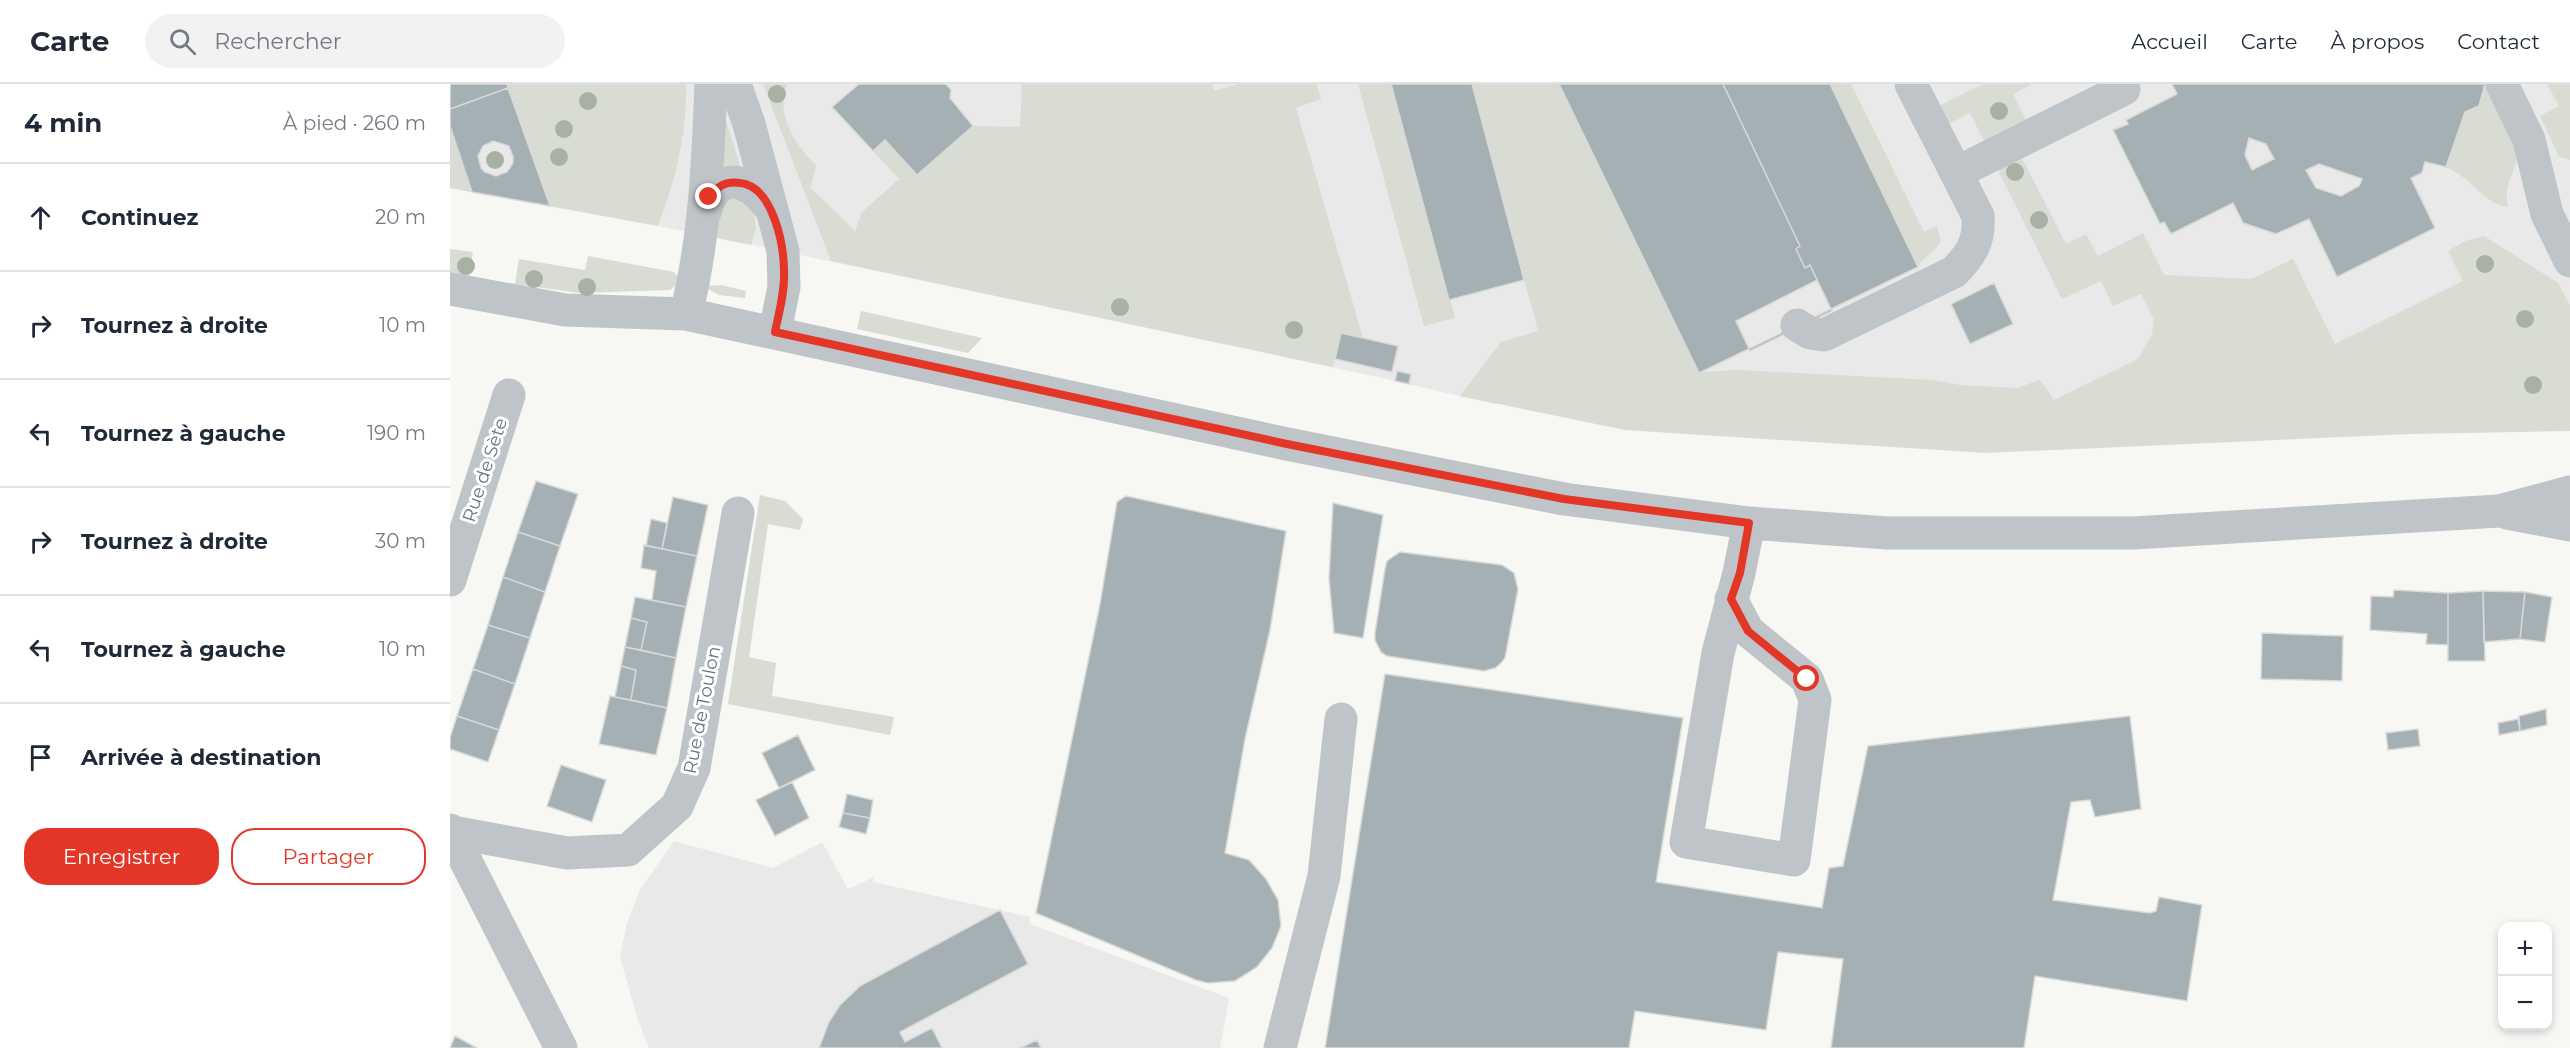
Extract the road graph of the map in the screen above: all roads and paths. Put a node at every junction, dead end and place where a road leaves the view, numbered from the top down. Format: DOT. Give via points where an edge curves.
graph roads {
  1 [pos="711,84"];
  2 [pos="735,84"];
  3 [pos="2502,84"];
  4 [pos="1923,88"];
  5 [pos="2124,89"];
  6 [pos="1956,173"];
  7 [pos="772,211"];
  8 [pos="704,216"];
  9 [pos="2570,261"];
  10 [pos="450,289"];
  11 [pos="686,314"];
  12 [pos="1797,325"];
  13 [pos="775,332"];
  14 [pos="509,395"];
  15 [pos="2570,492"];
  16 [pos="2499,511"];
  17 [pos="738,513"];
  18 [pos="1749,523"];
  19 [pos="2570,525"];
  20 [pos="450,580"];
  21 [pos="1731,599"];
  22 [pos="1341,719"];
  23 [pos="451,831"];
  24 [pos="561,1048"];
  25 [pos="1280,1048"];
  1 -- 8 [label="street"];
  2 -- 7 [label="street"];
  3 -- 9 [label="street" via="2529,140 2547,214"];
  4 -- 6 [label="street"];
  5 -- 6 [label="street"];
  6 -- 12 [label="street" via="1978,216 1979,233 1974,248 1954,272 1824,335"];
  7 -- 8 [label="street" via="763,196 747,183 730,182 719,186 709,197"];
  7 -- 13 [label="street" via="783,251 784,272"];
  8 -- 11 [label="street" via="698,268"];
  10 -- 11 [label="street" via="565,310"];
  11 -- 13 [label="street"];
  13 -- 18 [label="street" via="1287,444 1540,494"];
  14 -- 20 [label="street, Rue de Sète"];
  15 -- 16 [label="street"];
  16 -- 18 [label="street" via="2133,533 1888,533"];
  16 -- 19 [label="street"];
  17 -- 23 [label="street, Rue de Toulon" via="694,768 676,806 628,850 567,853"];
  18 -- 21 [label="street"];
  21 -- 21 [label="street" via="1686,842 1794,860 1815,700 1807,679 1748,631"];
  22 -- 25 [label="street" via="1324,876"];
  23 -- 24 [label="street"];
}
